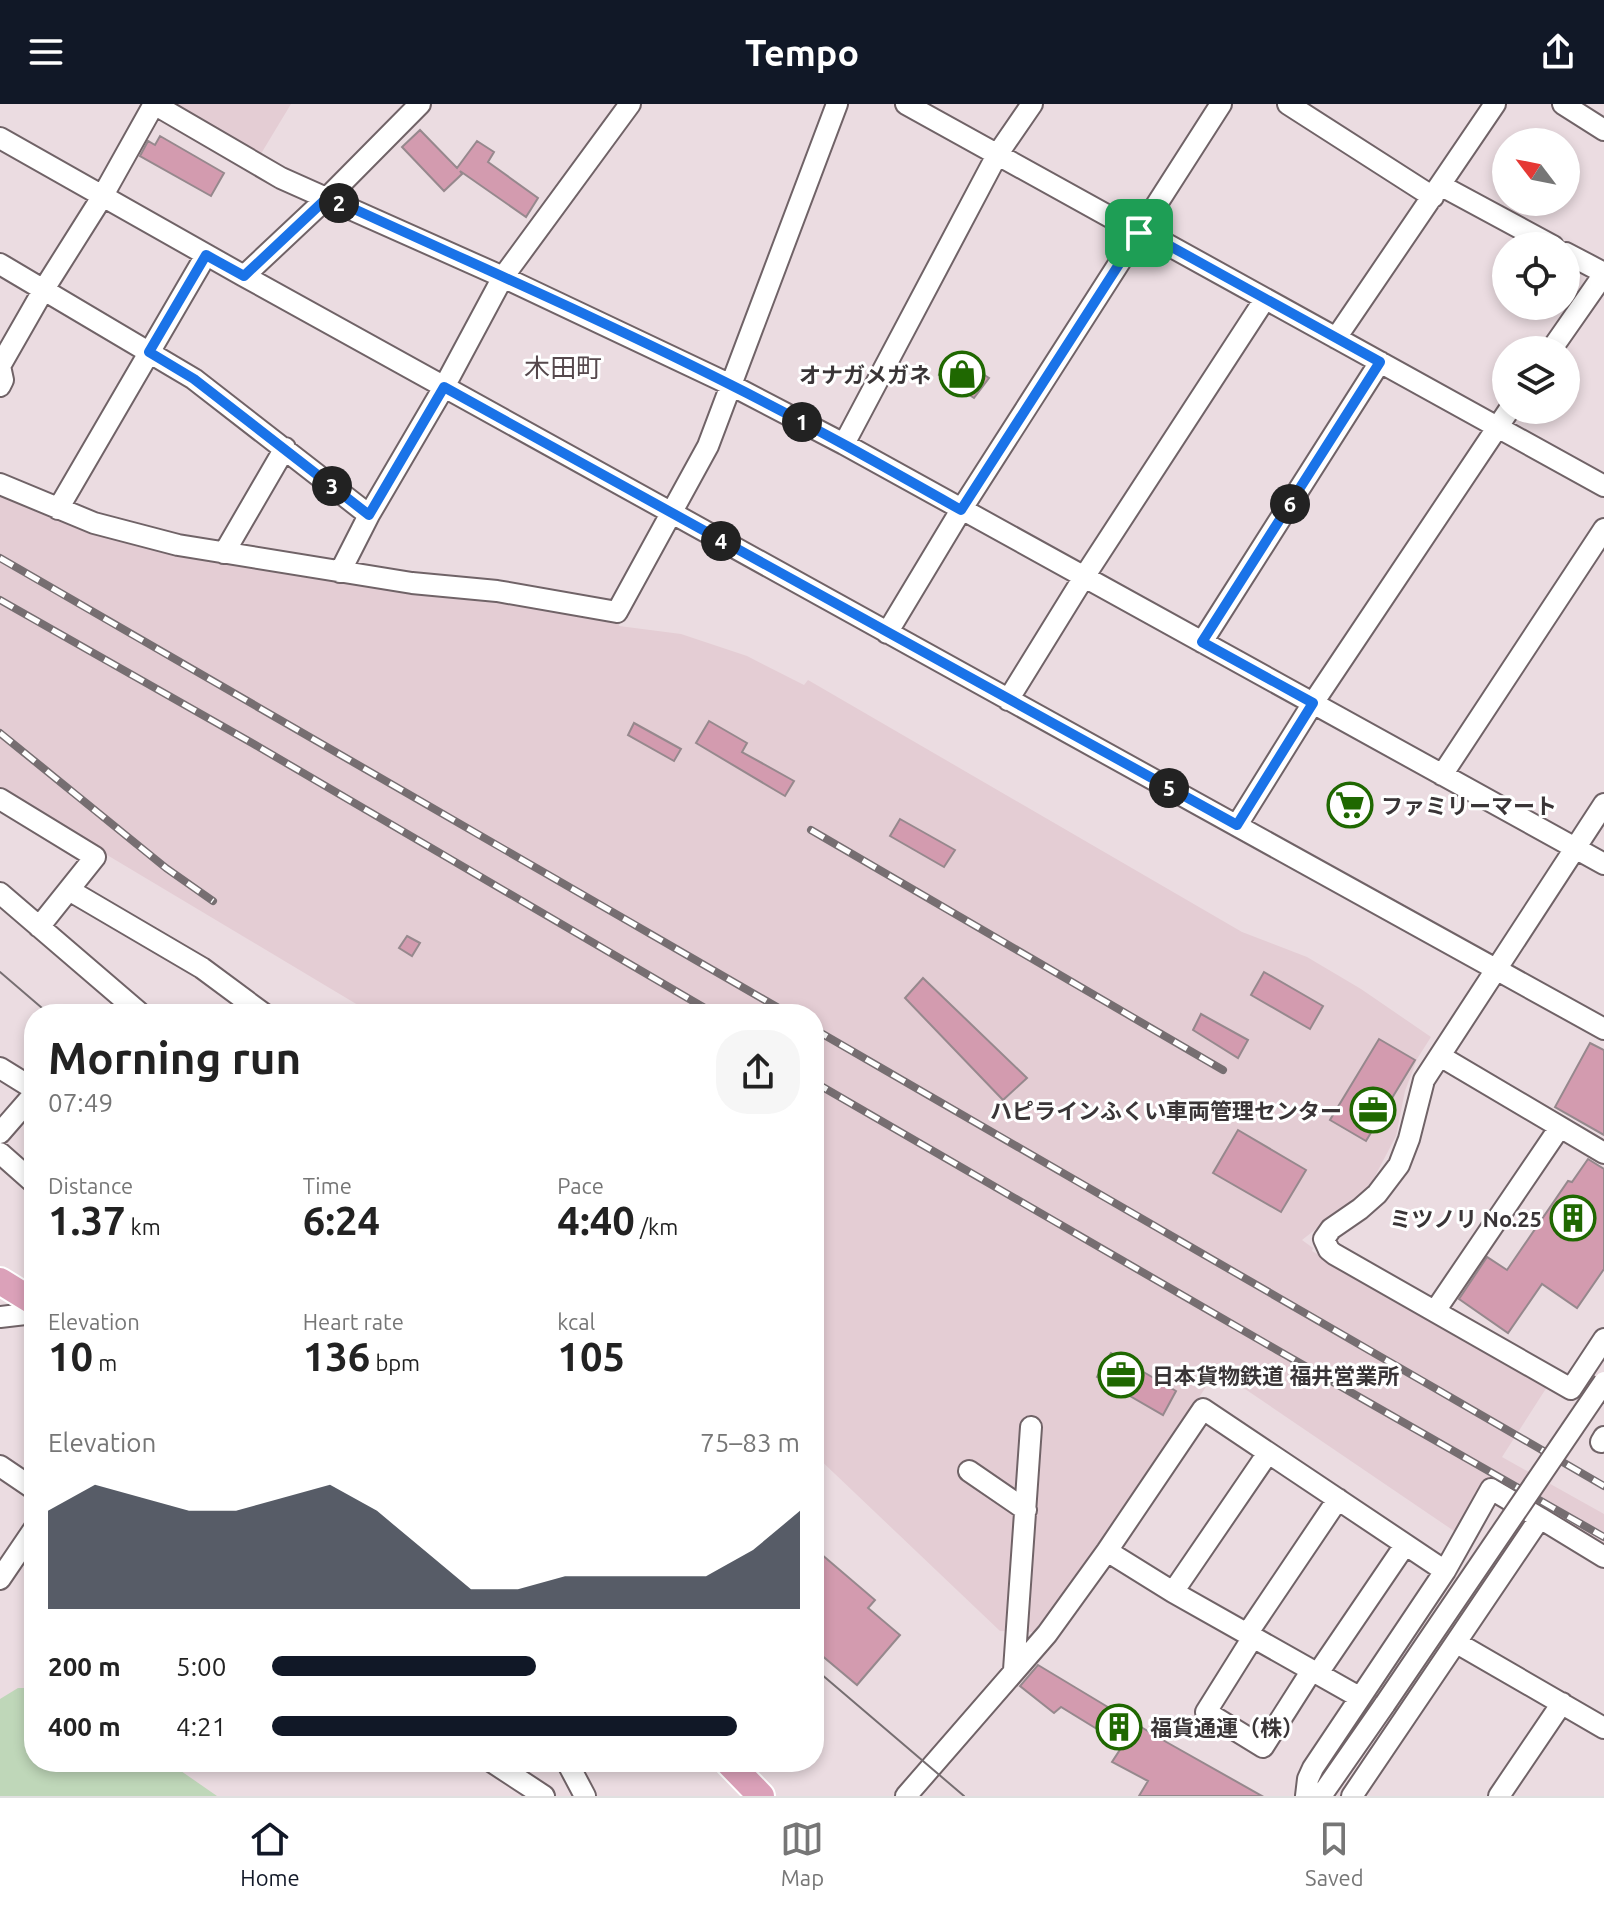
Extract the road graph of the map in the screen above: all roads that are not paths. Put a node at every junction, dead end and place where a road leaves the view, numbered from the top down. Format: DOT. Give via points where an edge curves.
graph roads {
  1 [pos="154,104"];
  2 [pos="420,104"];
  3 [pos="630,104"];
  4 [pos="837,104"];
  5 [pos="906,104"];
  6 [pos="1032,104"];
  7 [pos="1221,104"];
  8 [pos="1288,104"];
  9 [pos="1495,104"];
  10 [pos="1563,104"];
  11 [pos="1604,130"];
  12 [pos="0,138"];
  13 [pos="997,155"];
  14 [pos="1436,191"];
  15 [pos="102,197"];
  16 [pos="328,197"];
  17 [pos="1140,231"];
  18 [pos="1523,232"];
  19 [pos="206,255"];
  20 [pos="1580,261"];
  21 [pos="0,264"];
  22 [pos="1604,274"];
  23 [pos="244,276"];
  24 [pos="503,277"];
  25 [pos="44,289"];
  26 [pos="1265,299"];
  27 [pos="1596,302"];
  28 [pos="1564,336"];
  29 [pos="1336,338"];
  30 [pos="149,352"];
  31 [pos="1380,362"];
  32 [pos="0,366"];
  33 [pos="731,385"];
  34 [pos="0,386"];
  35 [pos="444,387"];
  36 [pos="1492,413"];
  37 [pos="1499,424"];
  38 [pos="1512,424"];
  39 [pos="844,444"];
  40 [pos="285,448"];
  41 [pos="0,484"];
  42 [pos="1604,486"];
  43 [pos="58,509"];
  44 [pos="961,510"];
  45 [pos="671,513"];
  46 [pos="369,515"];
  47 [pos="1604,529"];
  48 [pos="224,553"];
  49 [pos="340,572"];
  50 [pos="1084,577"];
  51 [pos="887,633"];
  52 [pos="1202,642"];
  53 [pos="1008,700"];
  54 [pos="1313,703"];
  55 [pos="1442,775"];
  56 [pos="0,799"];
  57 [pos="1604,804"];
  58 [pos="1237,825"];
  59 [pos="1576,848"];
  60 [pos="1604,864"];
  61 [pos="69,890"];
  62 [pos="0,893"];
  63 [pos="39,927"];
  64 [pos="1496,970"];
  65 [pos="129,1004"];
  66 [pos="251,1004"];
  67 [pos="1604,1029"];
  68 [pos="1440,1056"];
  69 [pos="0,1068"];
  70 [pos="24,1085"];
  71 [pos="24,1104"];
  72 [pos="1560,1127"];
  73 [pos="0,1133"];
  74 [pos="0,1153"];
  75 [pos="1604,1153"];
  76 [pos="24,1174"];
  77 [pos="0,1281"];
  78 [pos="24,1296"];
  79 [pos="1435,1311"];
  80 [pos="24,1314"];
  81 [pos="0,1317"];
  82 [pos="1604,1339"];
  83 [pos="1604,1382"];
  84 [pos="1031,1427"];
  85 [pos="1268,1453"];
  86 [pos="0,1466"];
  87 [pos="969,1471"];
  88 [pos="24,1482"];
  89 [pos="1338,1499"];
  90 [pos="1026,1510"];
  91 [pos="1540,1518"];
  92 [pos="24,1544"];
  93 [pos="1405,1545"];
  94 [pos="1107,1551"];
  95 [pos="1604,1557"];
  96 [pos="1445,1571"];
  97 [pos="0,1579"];
  98 [pos="1173,1592"];
  99 [pos="1250,1635"];
  100 [pos="1457,1643"];
  101 [pos="1014,1670"];
  102 [pos="1315,1672"];
  103 [pos="1359,1697"];
  104 [pos="1562,1703"];
  105 [pos="1604,1728"];
  106 [pos="507,1772"];
  107 [pos="572,1772"];
  108 [pos="738,1772"];
  109 [pos="544,1796"];
  110 [pos="585,1796"];
  111 [pos="761,1796"];
  112 [pos="906,1796"];
  113 [pos="1306,1796"];
  114 [pos="1321,1796"];
  115 [pos="1352,1796"];
  116 [pos="1499,1796"];
  1 -- 15 [label="street"];
  1 -- 16 [label="street" via="281,178"];
  2 -- 16 [label="street"];
  3 -- 24 [label="street"];
  4 -- 33 [label="street"];
  5 -- 13 [label="street"];
  6 -- 13 [label="street"];
  7 -- 17 [label="street"];
  8 -- 14 [label="street"];
  9 -- 14 [label="street"];
  10 -- 11 [label="street"];
  12 -- 15 [label="street"];
  13 -- 17 [label="street"];
  13 -- 39 [label="street"];
  14 -- 18 [label="street"];
  14 -- 29 [label="street"];
  15 -- 19 [label="street"];
  15 -- 25 [label="street"];
  16 -- 23 [label="street"];
  16 -- 24 [label="street"];
  17 -- 26 [label="street"];
  17 -- 44 [label="street"];
  19 -- 23 [label="street"];
  19 -- 30 [label="street"];
  20 -- 22 [label="street"];
  21 -- 25 [label="street"];
  22 -- 27 [label="street"];
  23 -- 35 [label="street"];
  24 -- 33 [label="street"];
  24 -- 35 [label="street"];
  25 -- 30 [label="street"];
  25 -- 32 [label="street"];
  26 -- 29 [label="street"];
  26 -- 50 [label="street"];
  27 -- 28 [label="street"];
  29 -- 31 [label="street"];
  30 -- 40 [label="street"];
  30 -- 43 [label="street"];
  31 -- 36 [label="street"];
  31 -- 52 [label="street"];
  32 -- 34 [label="street"];
  33 -- 39 [label="street"];
  33 -- 45 [label="street" via="708,446"];
  35 -- 45 [label="street"];
  35 -- 46 [label="street"];
  37 -- 54 [label="street"];
  38 -- 42 [label="street"];
  39 -- 44 [label="street"];
  40 -- 46 [label="street"];
  40 -- 48 [label="street"];
  41 -- 43 [label="street"];
  43 -- 48 [label="street" via="94,523"];
  44 -- 50 [label="street"];
  44 -- 51 [label="street"];
  45 -- 49 [label="street" via="617,612"];
  45 -- 51 [label="street"];
  46 -- 49 [label="street"];
  47 -- 55 [label="street"];
  48 -- 49 [label="street"];
  50 -- 52 [label="street"];
  50 -- 53 [label="street"];
  51 -- 53 [label="street"];
  52 -- 54 [label="street"];
  53 -- 58 [label="street"];
  54 -- 55 [label="street"];
  54 -- 58 [label="street"];
  55 -- 59 [label="street"];
  56 -- 61 [label="street" via="95,857"];
  57 -- 59 [label="street"];
  58 -- 64 [label="street"];
  59 -- 60 [label="street"];
  59 -- 64 [label="street"];
  61 -- 63 [label="street"];
  61 -- 66 [label="street" via="202,968"];
  62 -- 63 [label="street"];
  63 -- 65 [label="street"];
  64 -- 67 [label="street"];
  64 -- 68 [label="street"];
  68 -- 72 [label="street"];
  68 -- 79 [label="street" via="1424,1080 1399,1165 1368,1203 1324,1239 1329,1250"];
  69 -- 70 [label="street"];
  71 -- 73 [label="street"];
  72 -- 75 [label="street"];
  72 -- 79 [label="street"];
  74 -- 76 [label="street"];
  77 -- 78 [label="main road"];
  79 -- 82 [label="street" via="1571,1389"];
  80 -- 81 [label="street"];
  83 -- 114 [label="street, bridge"];
  84 -- 90 [label="street"];
  85 -- 89 [label="street"];
  85 -- 94 [label="street" via="1203,1409"];
  85 -- 98 [label="street"];
  86 -- 88 [label="street"];
  87 -- 90 [label="street"];
  89 -- 93 [label="street"];
  89 -- 99 [label="street"];
  90 -- 101 [label="street"];
  91 -- 95 [label="street"];
  91 -- 96 [label="street" via="1491,1489"];
  91 -- 100 [label="street"];
  92 -- 97 [label="street"];
  93 -- 96 [label="street"];
  93 -- 102 [label="street"];
  94 -- 98 [label="street"];
  94 -- 101 [label="street"];
  96 -- 103 [label="street"];
  98 -- 99 [label="street"];
  99 -- 102 [label="street"];
  99 -- 102 [label="street" via="1206,1712 1263,1747"];
  100 -- 104 [label="street"];
  100 -- 115 [label="street"];
  101 -- 112 [label="street"];
  102 -- 103 [label="street"];
  103 -- 113 [label="street" via="1310,1773"];
  104 -- 105 [label="street"];
  104 -- 116 [label="street"];
  106 -- 109 [label="street"];
  107 -- 110 [label="street"];
  108 -- 111 [label="main road"];
}
